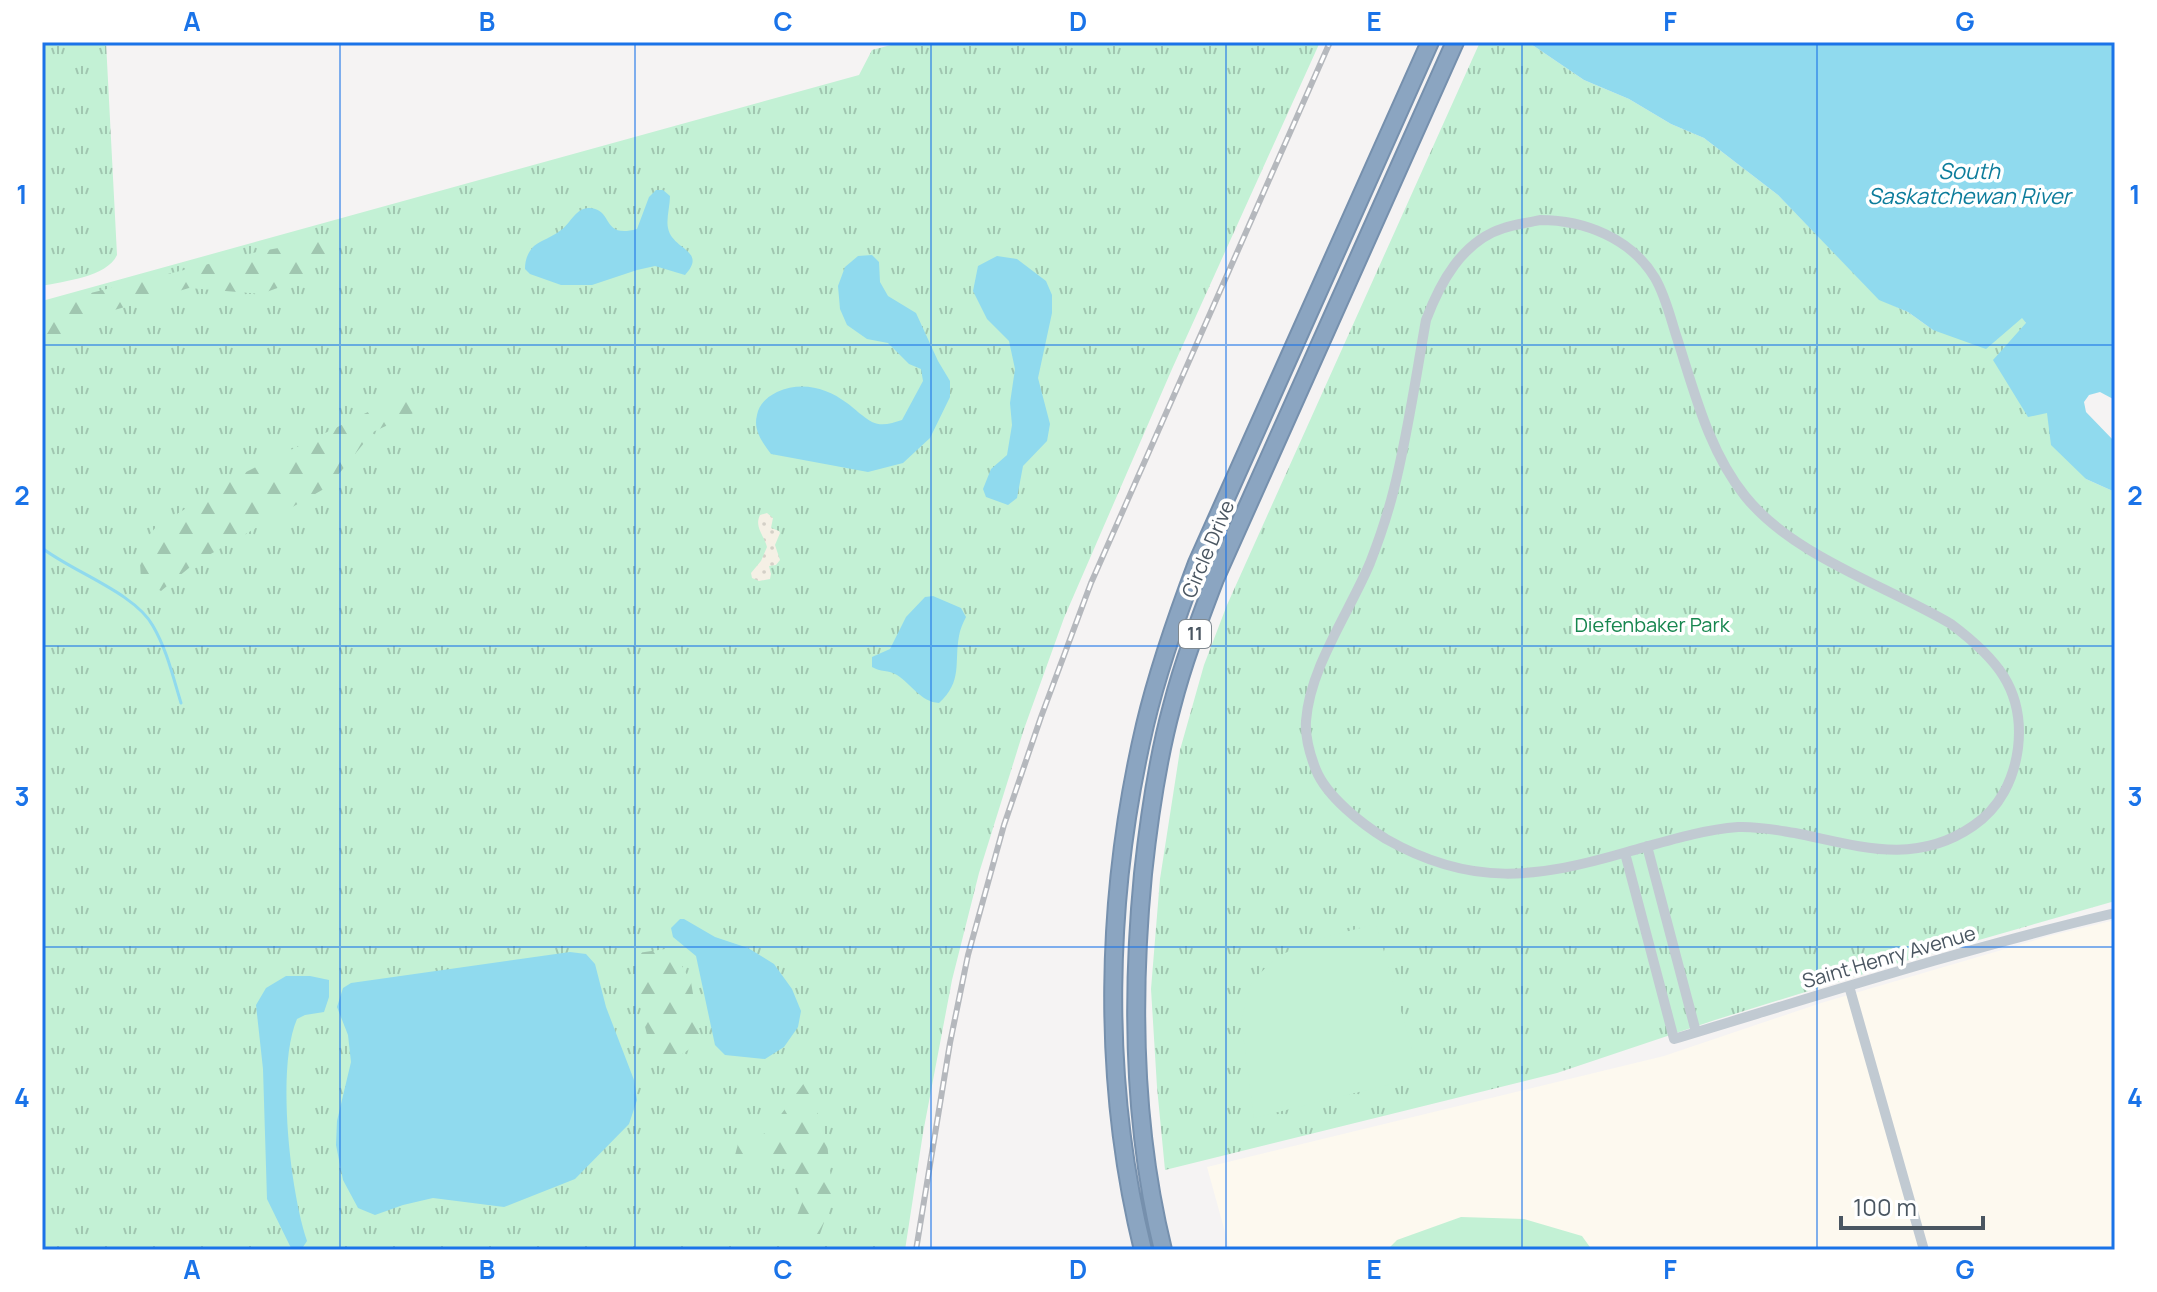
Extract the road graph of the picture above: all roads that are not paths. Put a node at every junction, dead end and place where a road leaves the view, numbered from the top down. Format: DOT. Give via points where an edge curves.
graph roads {
  1 [pos="1455,42"];
  2 [pos="1428,47"];
  3 [pos="1647,846"];
  4 [pos="1625,853"];
  5 [pos="2115,913"];
  6 [pos="1849,986"];
  7 [pos="1696,1032"];
  8 [pos="1138,1062"];
  9 [pos="1143,1250"];
  10 [pos="1163,1250"];
  11 [pos="1174,1250"];
  12 [pos="1924,1250"];
  1 -- 8 [label="highway, Circle Drive / 11" via="1215,579 1172,704 1146,844 1138,932"];
  2 -- 9 [label="highway, Circle Drive / 11" via="1197,563 1145,724 1122,848 1114,950 1119,1108"];
  3 -- 4 [label="street"];
  3 -- 4 [label="street" via="1748,826 1878,849 1933,846 1979,822 2008,788 2016,761 2018,716 2006,678 1972,640 1929,611 1799,544 1767,520 1716,448 1654,275 1613,237 1578,223 1540,220 1486,235 1448,272 1436,295 1426,320 1394,490 1370,563 1310,695 1305,725 1317,774 1352,814 1430,860 1506,875"];
  3 -- 7 [label="street"];
  4 -- 7 [label="street, Saint Henry Avenue" via="1674,1039"];
  5 -- 6 [label="street, Saint Henry Avenue"];
  6 -- 7 [label="street, Saint Henry Avenue"];
  6 -- 12 [label="street"];
  8 -- 10 [label="highway, Circle Drive / 11"];
  8 -- 11 [label="highway" via="1146,1081"];
}
